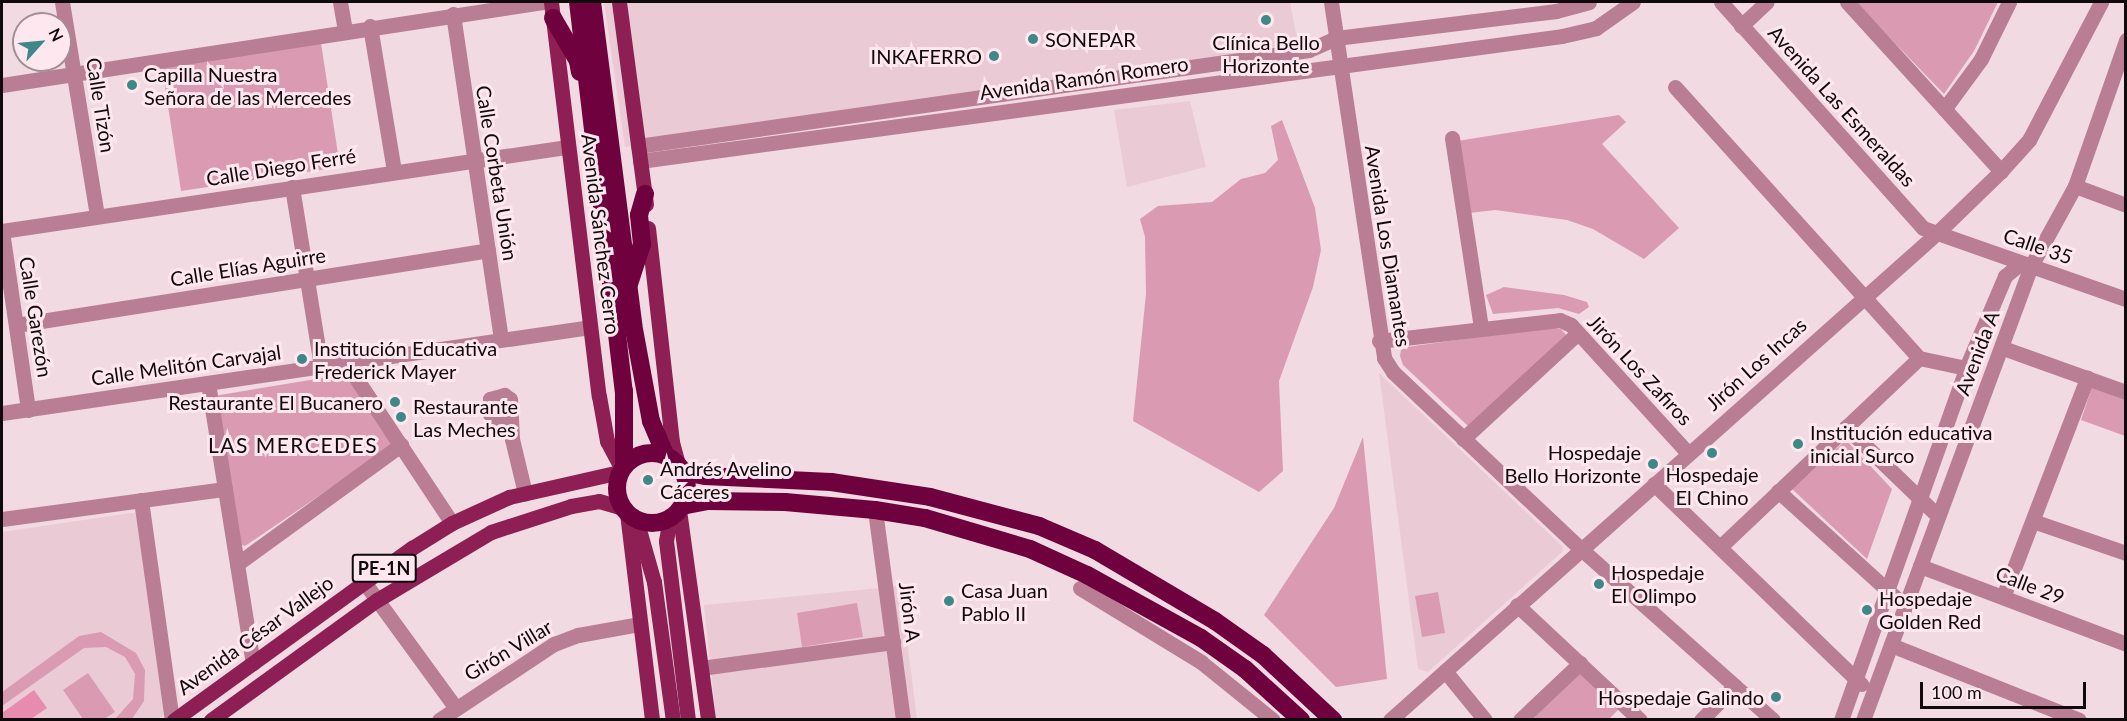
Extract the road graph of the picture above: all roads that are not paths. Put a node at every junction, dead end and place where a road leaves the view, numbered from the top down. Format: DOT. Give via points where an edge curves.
graph roads {
  1 [pos="62,2"];
  2 [pos="340,2"];
  3 [pos="543,2"];
  4 [pos="578,2"];
  5 [pos="592,2"];
  6 [pos="619,2"];
  7 [pos="1331,2"];
  8 [pos="1589,2"];
  9 [pos="1633,2"];
  10 [pos="1721,2"];
  11 [pos="1767,2"];
  12 [pos="1847,2"];
  13 [pos="2008,2"];
  14 [pos="2101,2"];
  15 [pos="552,10"];
  16 [pos="453,14"];
  17 [pos="370,26"];
  18 [pos="1741,26"];
  19 [pos="345,30"];
  20 [pos="1336,39"];
  21 [pos="2126,40"];
  22 [pos="1339,64"];
  23 [pos="74,73"];
  24 [pos="1137,75"];
  25 [pos="1107,79"];
  26 [pos="2,85"];
  27 [pos="1675,87"];
  28 [pos="1139,92"];
  29 [pos="1110,96"];
  30 [pos="592,106"];
  31 [pos="1945,108"];
  32 [pos="1452,138"];
  33 [pos="638,146"];
  34 [pos="566,147"];
  35 [pos="473,159"];
  36 [pos="640,161"];
  37 [pos="394,171"];
  38 [pos="2001,171"];
  39 [pos="2075,186"];
  40 [pos="292,187"];
  41 [pos="645,194"];
  42 [pos="2126,205"];
  43 [pos="98,216"];
  44 [pos="2,231"];
  45 [pos="1936,233"];
  46 [pos="488,250"];
  47 [pos="2026,265"];
  48 [pos="308,279"];
  49 [pos="627,288"];
  50 [pos="1862,297"];
  51 [pos="2126,299"];
  52 [pos="16,325"];
  53 [pos="590,327"];
  54 [pos="1481,328"];
  55 [pos="1578,333"];
  56 [pos="501,338"];
  57 [pos="1379,341"];
  58 [pos="2003,348"];
  59 [pos="1919,358"];
  60 [pos="346,363"];
  61 [pos="321,366"];
  62 [pos="1966,368"];
  63 [pos="2087,378"];
  64 [pos="208,383"];
  65 [pos="1958,392"];
  66 [pos="2126,392"];
  67 [pos="1981,402"];
  68 [pos="28,410"];
  69 [pos="2,413"];
  70 [pos="510,414"];
  71 [pos="1846,427"];
  72 [pos="1463,439"];
  73 [pos="401,445"];
  74 [pos="1688,453"];
  75 [pos="676,464"];
  76 [pos="622,468"];
  77 [pos="786,481"];
  78 [pos="1654,484"];
  79 [pos="225,489"];
  80 [pos="1778,492"];
  81 [pos="525,493"];
  82 [pos="1920,499"];
  83 [pos="141,500"];
  84 [pos="785,502"];
  85 [pos="875,510"];
  86 [pos="677,511"];
  87 [pos="629,513"];
  88 [pos="1938,516"];
  89 [pos="2,519"];
  90 [pos="2033,521"];
  91 [pos="452,523"];
  92 [pos="1719,547"];
  93 [pos="2124,549"];
  94 [pos="1095,550"];
  95 [pos="1584,553"];
  96 [pos="237,564"];
  97 [pos="1920,566"];
  98 [pos="1084,581"];
  99 [pos="364,582"];
  100 [pos="1889,592"];
  101 [pos="2003,597"];
  102 [pos="377,600"];
  103 [pos="1517,605"];
  104 [pos="1905,606"];
  105 [pos="674,617"];
  106 [pos="640,624"];
  107 [pos="697,641"];
  108 [pos="893,642"];
  109 [pos="2126,644"];
  110 [pos="1891,645"];
  111 [pos="664,654"];
  112 [pos="253,663"];
  113 [pos="1580,663"];
  114 [pos="701,668"];
  115 [pos="1445,671"];
  116 [pos="1856,679"];
  117 [pos="1732,683"];
  118 [pos="1297,685"];
  119 [pos="1872,695"];
  120 [pos="1283,702"];
  121 [pos="456,708"];
  122 [pos="651,715"];
  123 [pos="173,720"];
  124 [pos="211,720"];
  125 [pos="439,720"];
  126 [pos="673,720"];
  127 [pos="688,720"];
  128 [pos="708,720"];
  129 [pos="903,720"];
  130 [pos="1274,720"];
  131 [pos="1301,720"];
  132 [pos="1333,720"];
  133 [pos="1390,720"];
  134 [pos="1485,720"];
  135 [pos="1520,720"];
  136 [pos="1640,720"];
  137 [pos="1701,720"];
  138 [pos="1773,720"];
  139 [pos="1842,720"];
  140 [pos="1863,720"];
  141 [pos="2079,720"];
  1 -- 23 [label="street, Calle Tizón"];
  2 -- 19 [label="street"];
  3 -- 16 [label="street"];
  4 -- 30 [label="highway, Avenida Sánchez Cerro"];
  5 -- 49 [label="highway, Avenida Sánchez Cerro"];
  6 -- 33 [label="main road"];
  7 -- 20 [label="street, Avenida Los Diamantes"];
  8 -- 20 [label="street, Avenida Ramón Romero" via="1556,11"];
  9 -- 22 [label="street, Avenida Ramón Romero" via="1596,28 1562,36"];
  10 -- 18 [label="street, Avenida Las Esmeraldas"];
  11 -- 18 [label="street"];
  12 -- 31 [label="street"];
  13 -- 31 [label="street" via="1981,59"];
  14 -- 38 [label="street, Jirón Los Incas" via="2029,140"];
  15 -- 30 [label="highway" via="578,61 583,92"];
  15 -- 34 [label="main road, Avenida Sánchez Cerro"];
  16 -- 17 [label="street"];
  16 -- 35 [label="street, Calle Corbeta Unión"];
  17 -- 19 [label="street"];
  17 -- 37 [label="street"];
  18 -- 45 [label="street, Avenida Las Esmeraldas" via="1923,228"];
  19 -- 23 [label="street"];
  20 -- 22 [label="street, Avenida Los Diamantes"];
  20 -- 24 [label="street, Avenida Ramón Romero" via="1309,50"];
  21 -- 39 [label="street, Avenida A"];
  22 -- 28 [label="street, Avenida Ramón Romero"];
  22 -- 57 [label="street, Avenida Los Diamantes"];
  23 -- 26 [label="street"];
  23 -- 43 [label="street, Calle Tizón"];
  24 -- 25 [label="street, Avenida Ramón Romero"];
  24 -- 28 [label="street"];
  25 -- 29 [label="street"];
  25 -- 33 [label="street, Avenida Ramón Romero"];
  27 -- 50 [label="street"];
  28 -- 29 [label="street, Avenida Ramón Romero"];
  29 -- 36 [label="street, Avenida Ramón Romero"];
  30 -- 76 [label="highway, Avenida Sánchez Cerro" via="624,391"];
  31 -- 38 [label="street"];
  32 -- 54 [label="street"];
  33 -- 36 [label="main road"];
  34 -- 35 [label="street, Calle Diego Ferré"];
  34 -- 53 [label="main road, Avenida Sánchez Cerro"];
  35 -- 37 [label="street, Calle Diego Ferré"];
  35 -- 46 [label="street, Calle Corbeta Unión"];
  36 -- 41 [label="main road"];
  37 -- 40 [label="street, Calle Diego Ferré"];
  38 -- 45 [label="street, Jirón Los Incas"];
  39 -- 42 [label="street"];
  39 -- 47 [label="street, Avenida A"];
  40 -- 43 [label="street, Calle Diego Ferré"];
  40 -- 48 [label="street"];
  41 -- 49 [label="highway" via="639,215 642,244"];
  41 -- 75 [label="main road"];
  43 -- 44 [label="street, Calle Diego Ferré"];
  44 -- 52 [label="street, Calle Garezón"];
  45 -- 47 [label="street, Calle 35"];
  45 -- 50 [label="street, Jirón Los Incas"];
  46 -- 48 [label="street, Calle Elías Aguirre"];
  46 -- 56 [label="street, Calle Corbeta Unión"];
  47 -- 51 [label="street, Calle 35"];
  47 -- 58 [label="street, Avenida A"];
  47 -- 62 [label="street" via="2005,276"];
  48 -- 52 [label="street, Calle Elías Aguirre"];
  48 -- 61 [label="street"];
  49 -- 75 [label="highway, Avenida Sánchez Cerro" via="651,421"];
  50 -- 59 [label="street"];
  50 -- 74 [label="street, Jirón Los Incas"];
  52 -- 68 [label="street, Calle Garezón"];
  53 -- 56 [label="street, Calle Melitón Carvajal"];
  53 -- 76 [label="main road, Avenida Sánchez Cerro" via="607,441"];
  54 -- 55 [label="street, Jirón Los Zafiros" via="1560,320"];
  54 -- 57 [label="street, Jirón Los Zafiros"];
  55 -- 72 [label="street"];
  55 -- 74 [label="street, Jirón Los Zafiros"];
  56 -- 60 [label="street, Calle Melitón Carvajal"];
  57 -- 72 [label="street, Avenida Los Diamantes" via="1393,372"];
  58 -- 63 [label="street"];
  58 -- 67 [label="street, Avenida A"];
  59 -- 62 [label="street"];
  59 -- 71 [label="street"];
  60 -- 61 [label="street, Calle Melitón Carvajal"];
  60 -- 73 [label="street"];
  61 -- 64 [label="street, Calle Melitón Carvajal"];
  62 -- 65 [label="street"];
  63 -- 66 [label="street"];
  63 -- 90 [label="street"];
  64 -- 68 [label="street, Calle Melitón Carvajal"];
  64 -- 79 [label="street"];
  65 -- 67 [label="street"];
  65 -- 82 [label="street"];
  67 -- 88 [label="street, Avenida A"];
  68 -- 69 [label="street, Calle Melitón Carvajal"];
  70 -- 81 [label="street"];
  71 -- 80 [label="street"];
  71 -- 82 [label="street"];
  72 -- 95 [label="street, Avenida Los Diamantes"];
  73 -- 91 [label="street"];
  73 -- 96 [label="street"];
  74 -- 78 [label="street, Jirón Los Incas"];
  75 -- 76 [label="highway, PE-1N" via="641,454"];
  75 -- 77 [label="highway"];
  75 -- 86 [label="highway" via="687,489"];
  76 -- 81 [label="main road, Avenida César Vallejo / PE-1N"];
  76 -- 87 [label="highway" via="617,493"];
  77 -- 84 [label="highway"];
  77 -- 94 [label="highway" via="831,482 930,496 1040,526"];
  78 -- 92 [label="street"];
  78 -- 95 [label="street, Jirón Los Incas"];
  79 -- 83 [label="street"];
  79 -- 96 [label="street"];
  80 -- 92 [label="street"];
  80 -- 100 [label="street"];
  81 -- 91 [label="main road, Avenida César Vallejo / PE-1N"];
  82 -- 88 [label="street"];
  82 -- 100 [label="street"];
  83 -- 89 [label="street"];
  83 -- 123 [label="street"];
  84 -- 85 [label="highway"];
  84 -- 86 [label="highway" via="707,501"];
  85 -- 98 [label="highway" via="981,533"];
  85 -- 108 [label="street, Jirón A"];
  86 -- 87 [label="highway, PE-1N" via="653,523"];
  86 -- 105 [label="main road" via="666,541"];
  86 -- 107 [label="main road"];
  87 -- 102 [label="main road, PE-1N" via="599,501 517,521 460,548"];
  87 -- 106 [label="main road"];
  87 -- 111 [label="main road" via="654,582"];
  88 -- 97 [label="street, Avenida A"];
  90 -- 93 [label="street"];
  90 -- 101 [label="street"];
  91 -- 99 [label="main road, Avenida César Vallejo / PE-1N"];
  92 -- 116 [label="street"];
  94 -- 98 [label="highway"];
  94 -- 118 [label="highway" via="1215,621"];
  95 -- 103 [label="street, Jirón Los Incas"];
  95 -- 117 [label="street"];
  96 -- 112 [label="street"];
  97 -- 101 [label="street, Calle 29"];
  97 -- 104 [label="street, Avenida A"];
  98 -- 120 [label="highway" via="1201,638"];
  98 -- 130 [label="street" via="1201,662"];
  99 -- 102 [label="street"];
  99 -- 112 [label="main road, Avenida César Vallejo / PE-1N"];
  100 -- 104 [label="street"];
  100 -- 116 [label="street"];
  101 -- 109 [label="street, Calle 29"];
  102 -- 121 [label="street"];
  102 -- 124 [label="main road, PE-1N"];
  103 -- 113 [label="street"];
  103 -- 115 [label="street, Jirón Los Incas"];
  104 -- 110 [label="street, Avenida A"];
  105 -- 107 [label="main road"];
  105 -- 127 [label="main road"];
  106 -- 121 [label="street, Girón Villar" via="578,635 554,644"];
  106 -- 122 [label="main road"];
  107 -- 114 [label="main road"];
  108 -- 114 [label="street"];
  108 -- 129 [label="street, Jirón A"];
  110 -- 119 [label="street, Avenida A"];
  110 -- 141 [label="street"];
  111 -- 122 [label="main road"];
  111 -- 126 [label="main road"];
  112 -- 123 [label="main road, Avenida César Vallejo / PE-1N"];
  113 -- 135 [label="street"];
  113 -- 136 [label="street"];
  114 -- 128 [label="main road"];
  115 -- 133 [label="street, Jirón Los Incas"];
  115 -- 134 [label="street"];
  116 -- 119 [label="street"];
  116 -- 139 [label="street"];
  117 -- 137 [label="street"];
  117 -- 138 [label="street"];
  118 -- 120 [label="highway"];
  118 -- 132 [label="highway"];
  119 -- 140 [label="street, Avenida A"];
  120 -- 130 [label="street"];
  120 -- 131 [label="highway"];
  121 -- 125 [label="street, Girón Villar"];
}
